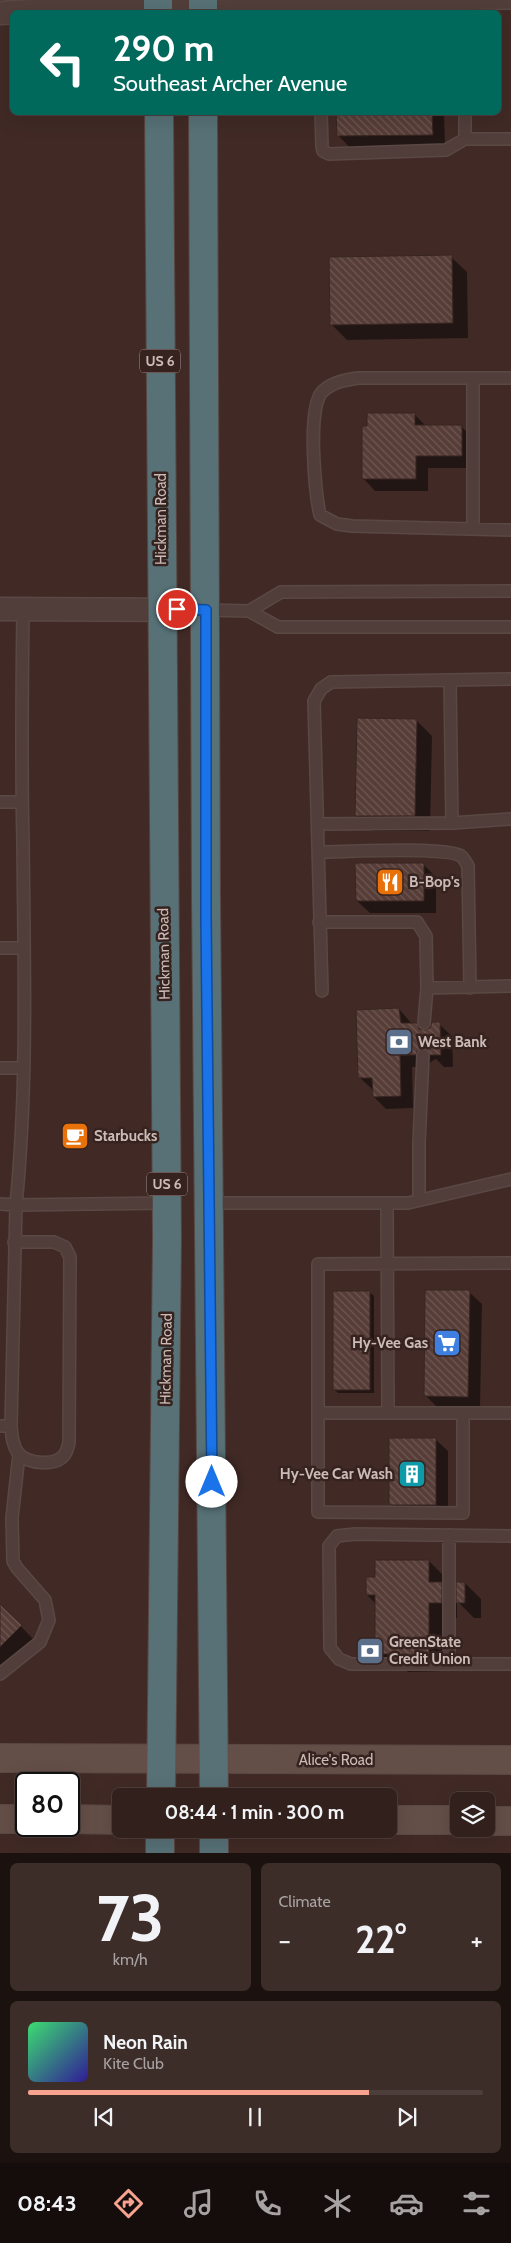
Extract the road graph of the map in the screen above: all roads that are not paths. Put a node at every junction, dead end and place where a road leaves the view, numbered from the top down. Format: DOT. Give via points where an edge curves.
graph roads {
  1 [pos="511,3"];
  2 [pos="203,6"];
  3 [pos="158,7"];
  4 [pos="463,8"];
  5 [pos="50,10"];
  6 [pos="159,115"];
  7 [pos="203,115"];
  8 [pos="321,115"];
  9 [pos="465,115"];
  10 [pos="466,139"];
  11 [pos="511,139"];
  12 [pos="473,378"];
  13 [pos="511,378"];
  14 [pos="473,529"];
  15 [pos="511,530"];
  16 [pos="511,591"];
  17 [pos="0,609"];
  18 [pos="162,609"];
  19 [pos="23,610"];
  20 [pos="206,610"];
  21 [pos="249,611"];
  22 [pos="511,627"];
  23 [pos="511,679"];
  24 [pos="450,680"];
  25 [pos="0,802"];
  26 [pos="22,802"];
  27 [pos="511,819"];
  28 [pos="452,823"];
  29 [pos="318,824"];
  30 [pos="319,852"];
  31 [pos="319,922"];
  32 [pos="0,948"];
  33 [pos="24,948"];
  34 [pos="511,986"];
  35 [pos="427,988"];
  36 [pos="470,988"];
  37 [pos="322,990"];
  38 [pos="424,1022"];
  39 [pos="423,1055"];
  40 [pos="0,1068"];
  41 [pos="24,1068"];
  42 [pos="511,1179"];
  43 [pos="419,1200"];
  44 [pos="167,1203"];
  45 [pos="209,1203"];
  46 [pos="0,1204"];
  47 [pos="387,1204"];
  48 [pos="16,1205"];
  49 [pos="14,1242"];
  50 [pos="511,1263"];
  51 [pos="388,1264"];
  52 [pos="318,1413"];
  53 [pos="388,1413"];
  54 [pos="462,1413"];
  55 [pos="511,1413"];
  56 [pos="6,1426"];
  57 [pos="19,1454"];
  58 [pos="0,1518"];
  59 [pos="12,1518"];
  60 [pos="449,1536"];
  61 [pos="511,1536"];
  62 [pos="449,1664"];
  63 [pos="511,1664"];
  64 [pos="0,1674"];
  65 [pos="0,1758"];
  66 [pos="161,1759"];
  67 [pos="215,1760"];
  68 [pos="511,1760"];
  69 [pos="161,1788"];
  70 [pos="214,1788"];
  71 [pos="0,1820"];
  72 [pos="15,1820"];
  73 [pos="80,1820"];
  74 [pos="112,1820"];
  75 [pos="397,1820"];
  76 [pos="450,1820"];
  77 [pos="495,1821"];
  78 [pos="511,1821"];
  79 [pos="160,1838"];
  80 [pos="214,1838"];
  81 [pos="160,1853"];
  82 [pos="214,1853"];
  1 -- 4 [label="lane"];
  2 -- 3 [label="street"];
  2 -- 4 [label="lane"];
  3 -- 5 [label="street"];
  6 -- 18 [label="highway, Hickman Road / US 6"];
  7 -- 20 [label="highway, US 6"];
  8 -- 10 [label="lane" via="323,151 329,154 446,150"];
  9 -- 10 [label="lane"];
  10 -- 11 [label="lane"];
  12 -- 13 [label="lane"];
  12 -- 14 [label="lane"];
  12 -- 14 [label="lane" via="358,378 336,382 321,393 314,418 316,496 320,515 337,524 352,526"];
  14 -- 15 [label="lane"];
  16 -- 21 [label="lane" via="281,592"];
  17 -- 19 [label="street"];
  18 -- 19 [label="street"];
  18 -- 20 [label="street"];
  18 -- 44 [label="highway, Hickman Road / US 6"];
  19 -- 26 [label="lane"];
  20 -- 21 [label="lane"];
  20 -- 45 [label="highway, US 6"];
  21 -- 22 [label="lane" via="278,627"];
  23 -- 24 [label="lane"];
  24 -- 28 [label="lane"];
  24 -- 29 [label="lane" via="331,682 321,689 314,701"];
  25 -- 26 [label="lane"];
  26 -- 33 [label="lane"];
  27 -- 28 [label="lane"];
  28 -- 29 [label="lane"];
  29 -- 30 [label="lane"];
  30 -- 31 [label="lane"];
  30 -- 36 [label="lane" via="448,852 462,857 468,866"];
  31 -- 35 [label="lane" via="417,922 426,936"];
  31 -- 37 [label="lane"];
  32 -- 33 [label="lane"];
  33 -- 41 [label="lane"];
  34 -- 36 [label="lane"];
  35 -- 36 [label="lane"];
  35 -- 38 [label="lane"];
  39 -- 43 [label="lane" via="418,1143"];
  40 -- 41 [label="lane"];
  41 -- 48 [label="lane" via="23,1137"];
  42 -- 43 [label="lane"];
  43 -- 47 [label="lane"];
  44 -- 48 [label="lane"];
  44 -- 66 [label="highway, Hickman Road / US 6"];
  45 -- 47 [label="lane"];
  45 -- 67 [label="highway, US 6"];
  46 -- 48 [label="lane"];
  47 -- 51 [label="lane"];
  48 -- 49 [label="lane"];
  49 -- 56 [label="lane"];
  49 -- 57 [label="lane" via="54,1242 65,1247 70,1257 69,1443 65,1455 55,1461 30,1462"];
  50 -- 51 [label="lane"];
  51 -- 52 [label="lane" via="318,1264"];
  51 -- 53 [label="lane"];
  52 -- 53 [label="lane"];
  52 -- 54 [label="lane" via="318,1512 464,1513"];
  53 -- 54 [label="lane"];
  54 -- 55 [label="lane"];
  56 -- 57 [label="lane"];
  57 -- 59 [label="lane"];
  58 -- 59 [label="lane"];
  59 -- 64 [label="lane" via="13,1561 45,1600 49,1620 40,1642"];
  60 -- 61 [label="lane"];
  60 -- 62 [label="lane"];
  60 -- 62 [label="lane" via="355,1534 337,1536 329,1546 330,1648 339,1659 352,1664"];
  62 -- 63 [label="lane"];
  65 -- 66 [label="main road, Alice's Road"];
  66 -- 67 [label="main road, Alice's Road"];
  66 -- 69 [label="highway, Hickman Road / US 6"];
  67 -- 68 [label="main road, Alice's Road"];
  67 -- 70 [label="highway, US 6"];
  71 -- 72 [label="main road"];
  73 -- 74 [label="main road"];
  75 -- 76 [label="main road"];
  77 -- 78 [label="main road"];
  79 -- 81 [label="highway"];
  80 -- 82 [label="highway"];
}
